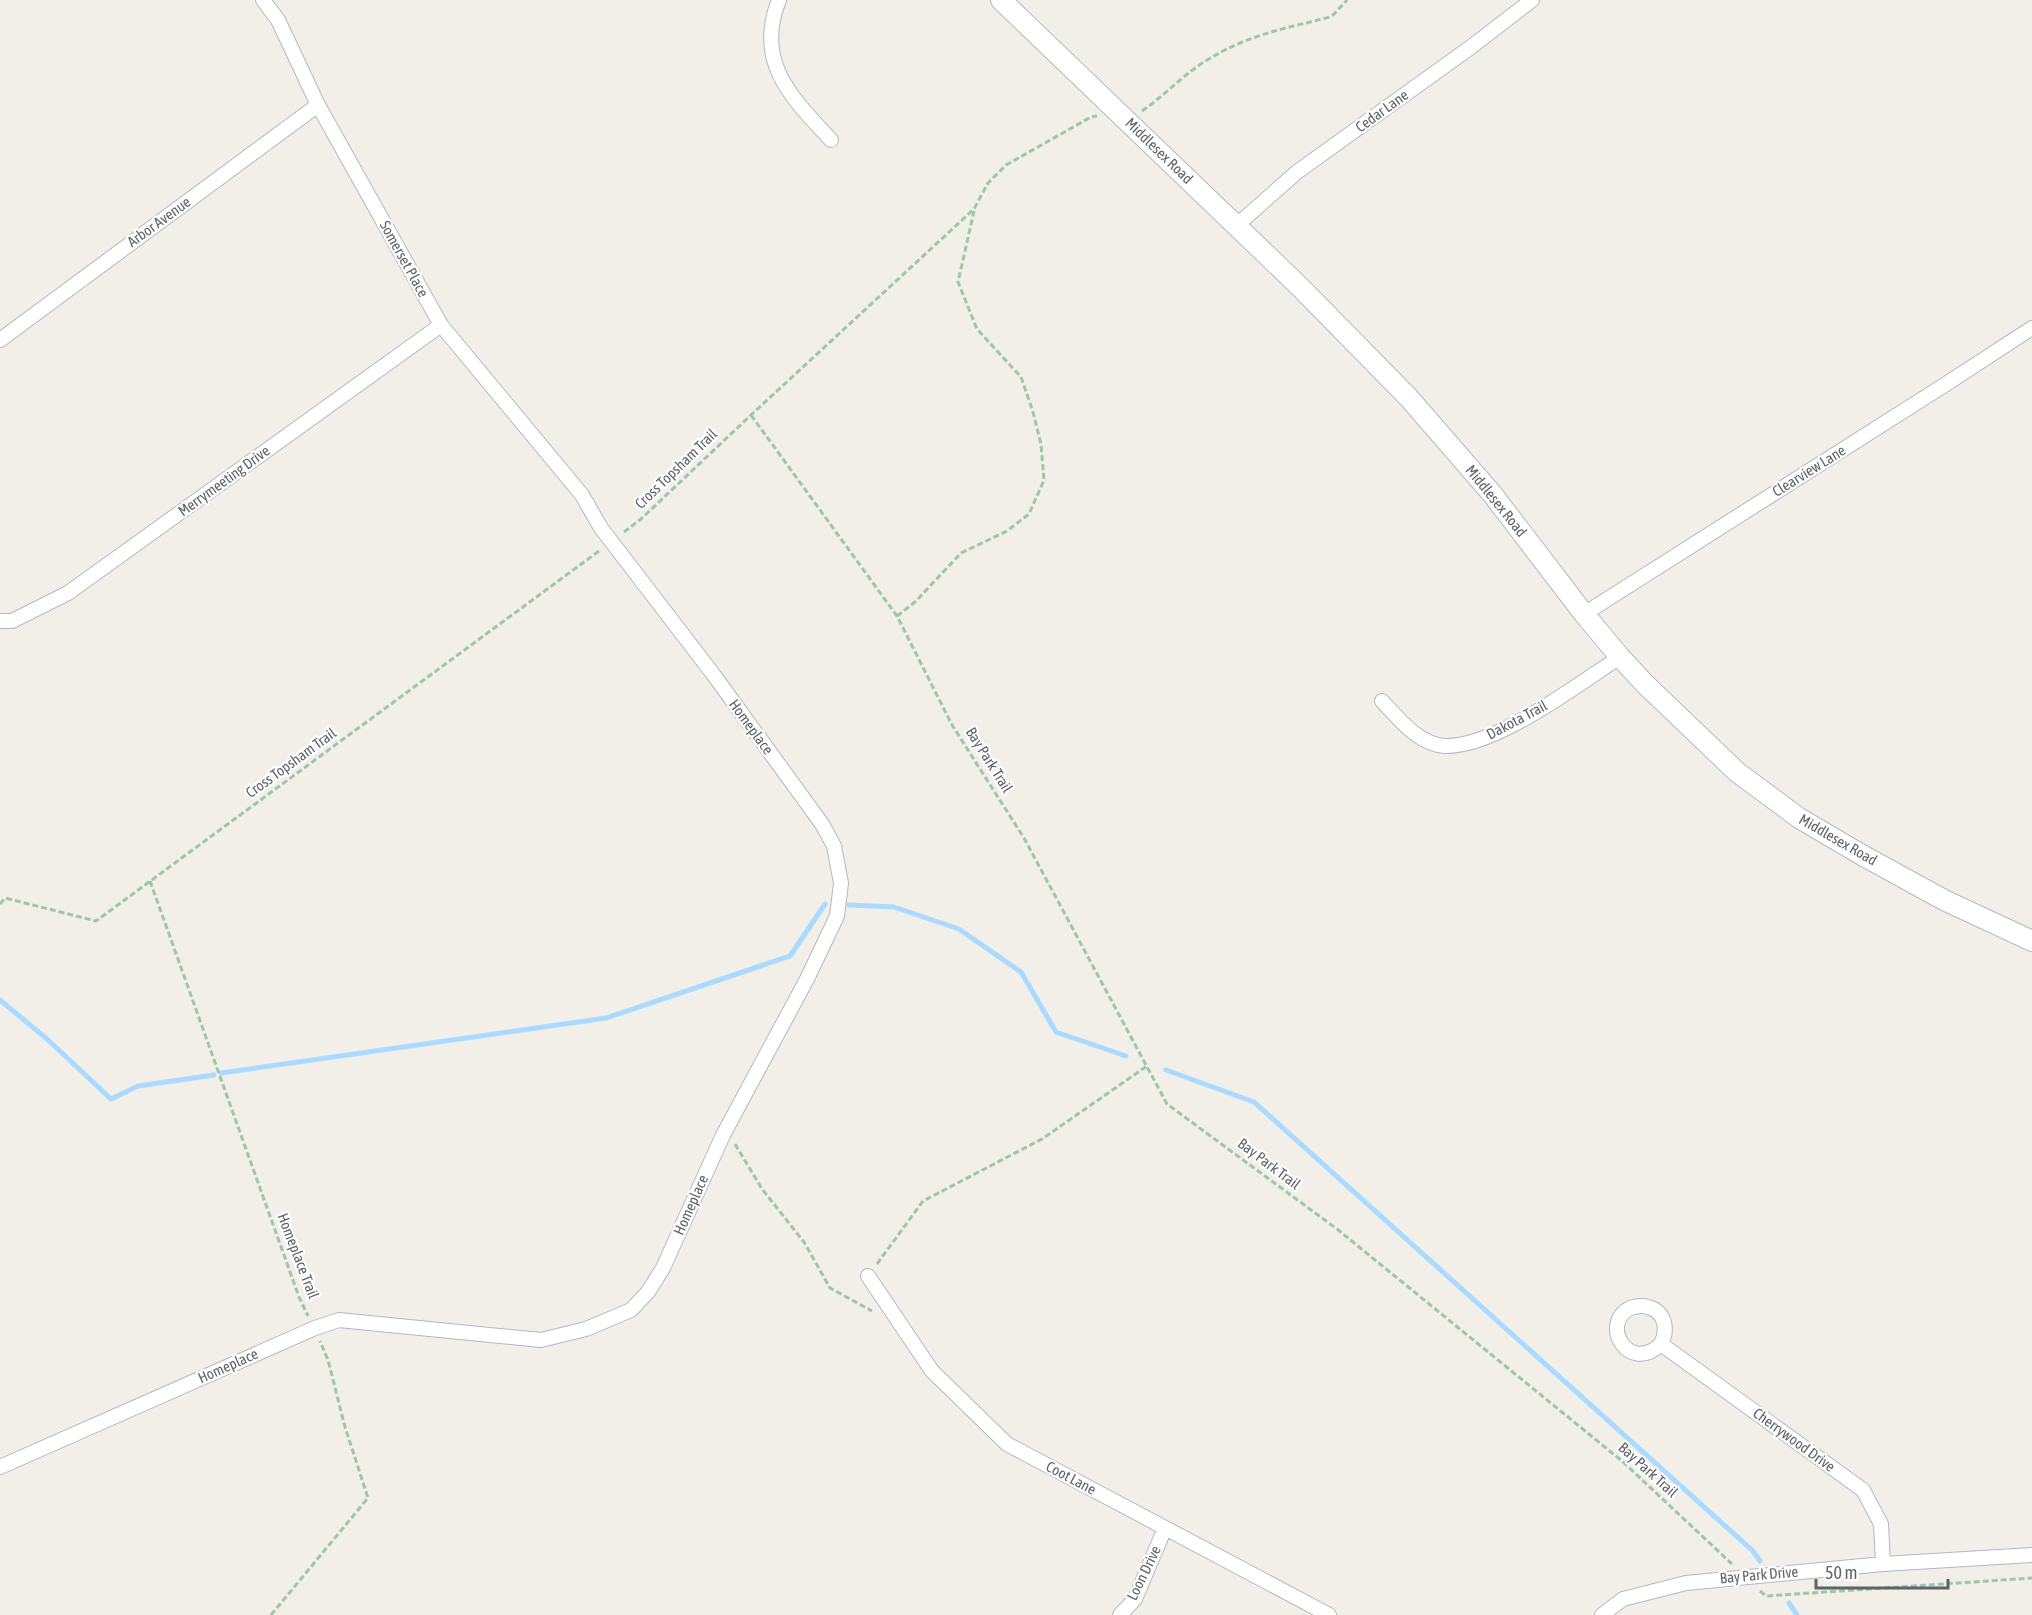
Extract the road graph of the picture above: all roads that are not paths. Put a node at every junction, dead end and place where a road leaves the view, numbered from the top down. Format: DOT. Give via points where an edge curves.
graph roads {
  1 [pos="263,0"];
  2 [pos="779,0"];
  3 [pos="1001,0"];
  4 [pos="1532,0"];
  5 [pos="318,105"];
  6 [pos="831,140"];
  7 [pos="1236,226"];
  8 [pos="441,325"];
  9 [pos="2032,327"];
  10 [pos="0,340"];
  11 [pos="601,528"];
  12 [pos="1584,614"];
  13 [pos="0,621"];
  14 [pos="1620,657"];
  15 [pos="1382,701"];
  16 [pos="2032,941"];
  17 [pos="868,1276"];
  18 [pos="1661,1344"];
  19 [pos="0,1467"];
  20 [pos="1165,1528"];
  21 [pos="2032,1555"];
  22 [pos="1883,1564"];
  23 [pos="1120,1615"];
  24 [pos="1329,1615"];
  25 [pos="1602,1615"];
  1 -- 5 [label="street, Somerset Place" via="278,20"];
  2 -- 6 [label="street" via="771,20 771,45 780,80"];
  3 -- 7 [label="main road, Middlesex Road"];
  4 -- 7 [label="street, Cedar Lane" via="1297,172"];
  5 -- 8 [label="street, Somerset Place"];
  5 -- 10 [label="street, Arbor Avenue"];
  7 -- 12 [label="main road, Middlesex Road" via="1409,398 1493,495"];
  8 -- 11 [label="street, Somerset Place" via="582,495"];
  8 -- 13 [label="street, Merrymeeting Drive" via="68,593 12,621"];
  9 -- 12 [label="street, Clearview Lane"];
  11 -- 19 [label="street, Homeplace" via="822,824 834,846 841,883 837,916 726,1129 663,1268 648,1292 631,1310 586,1329 541,1340 339,1320"];
  12 -- 14 [label="main road, Middlesex Road"];
  14 -- 15 [label="street, Dakota Trail" via="1549,704 1478,741 1444,746 1431,742 1411,731"];
  14 -- 16 [label="main road, Middlesex Road" via="1737,772 1799,818 1944,900"];
  17 -- 20 [label="street, Coot Lane" via="932,1371 1007,1444"];
  18 -- 22 [label="street, Cherrywood Drive" via="1863,1490 1881,1524"];
  20 -- 23 [label="street, Loon Drive" via="1135,1599"];
  20 -- 24 [label="street, Coot Lane"];
  21 -- 22 [label="street, Bay Park Drive"];
  22 -- 25 [label="street, Bay Park Drive" via="1686,1582 1623,1599"];
}
